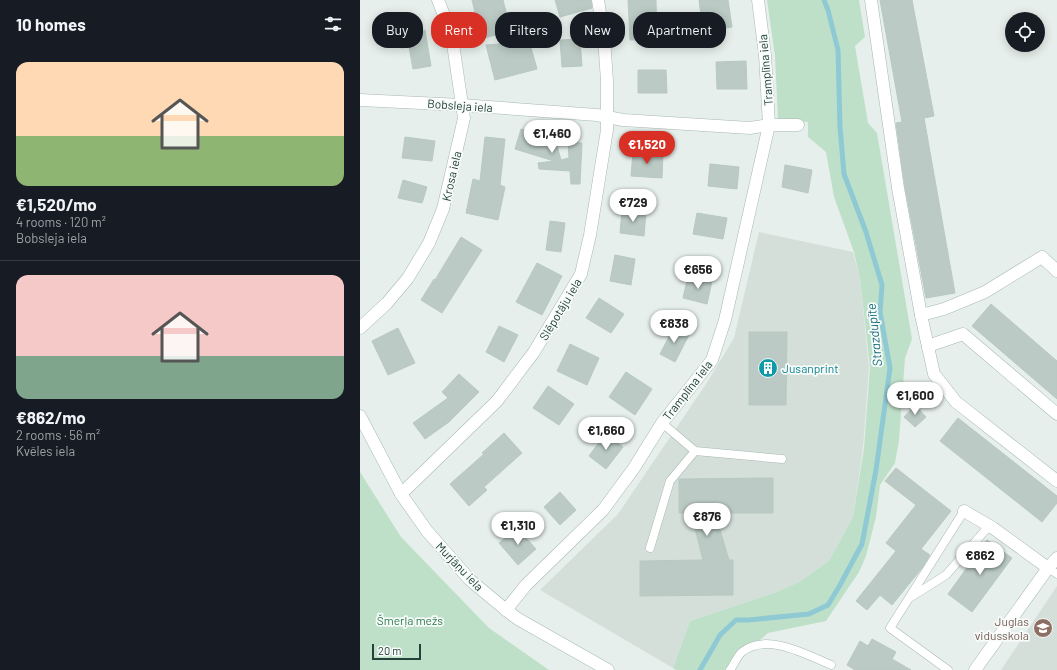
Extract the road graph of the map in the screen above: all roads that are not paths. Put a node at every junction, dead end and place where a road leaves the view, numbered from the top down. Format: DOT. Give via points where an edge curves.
graph roads {
  1 [pos="438,0"];
  2 [pos="598,0"];
  3 [pos="758,0"];
  4 [pos="871,0"];
  5 [pos="360,100"];
  6 [pos="461,105"];
  7 [pos="608,118"];
  8 [pos="769,125"];
  9 [pos="798,125"];
  10 [pos="1057,270"];
  11 [pos="921,316"];
  12 [pos="360,328"];
  13 [pos="928,346"];
  14 [pos="1057,414"];
  15 [pos="360,416"];
  16 [pos="662,423"];
  17 [pos="695,452"];
  18 [pos="782,459"];
  19 [pos="1057,481"];
  20 [pos="401,494"];
  21 [pos="964,511"];
  22 [pos="989,526"];
  23 [pos="650,548"];
  24 [pos="1057,558"];
  25 [pos="1052,571"];
  26 [pos="908,599"];
  27 [pos="506,610"];
  28 [pos="831,665"];
  29 [pos="608,670"];
  30 [pos="730,670"];
  31 [pos="948,670"];
  32 [pos="975,670"];
  1 -- 6 [label="street, Krosa iela" via="453,44"];
  2 -- 7 [label="street, Slēpotāju iela" via="607,81"];
  3 -- 8 [label="street, Tramplīna iela" via="765,55"];
  4 -- 11 [label="street" via="898,188"];
  5 -- 6 [label="street, Bobsleja iela"];
  6 -- 7 [label="street, Bobsleja iela" via="597,115"];
  6 -- 12 [label="street, Krosa iela" via="464,118 454,164 443,209 429,244 408,278 387,303"];
  7 -- 8 [label="street, Bobsleja iela" via="750,128"];
  7 -- 20 [label="street, Slēpotāju iela" via="581,274 534,352 497,401"];
  8 -- 9 [label="street, Bobsleja iela"];
  8 -- 16 [label="street, Tramplīna iela" via="725,320 712,360"];
  10 -- 11 [label="street" via="1042,257 985,292"];
  11 -- 13 [label="street"];
  13 -- 14 [label="street" via="963,334"];
  13 -- 19 [label="street" via="934,374 956,402"];
  15 -- 20 [label="street, Murjāņu iela"];
  16 -- 17 [label="lane"];
  16 -- 27 [label="street, Tramplīna iela" via="634,468 603,510 526,585"];
  17 -- 18 [label="lane"];
  17 -- 23 [label="lane" via="670,481"];
  20 -- 27 [label="street, Murjāņu iela" via="427,531 470,580"];
  21 -- 22 [label="street"];
  21 -- 26 [label="lane"];
  22 -- 25 [label="street"];
  22 -- 26 [label="lane" via="946,575"];
  24 -- 25 [label="street"];
  25 -- 32 [label="street"];
  26 -- 31 [label="lane" via="890,628"];
  27 -- 29 [label="street, Murjāņu iela"];
  28 -- 30 [label="lane" via="782,645 757,644 742,652"];
}
